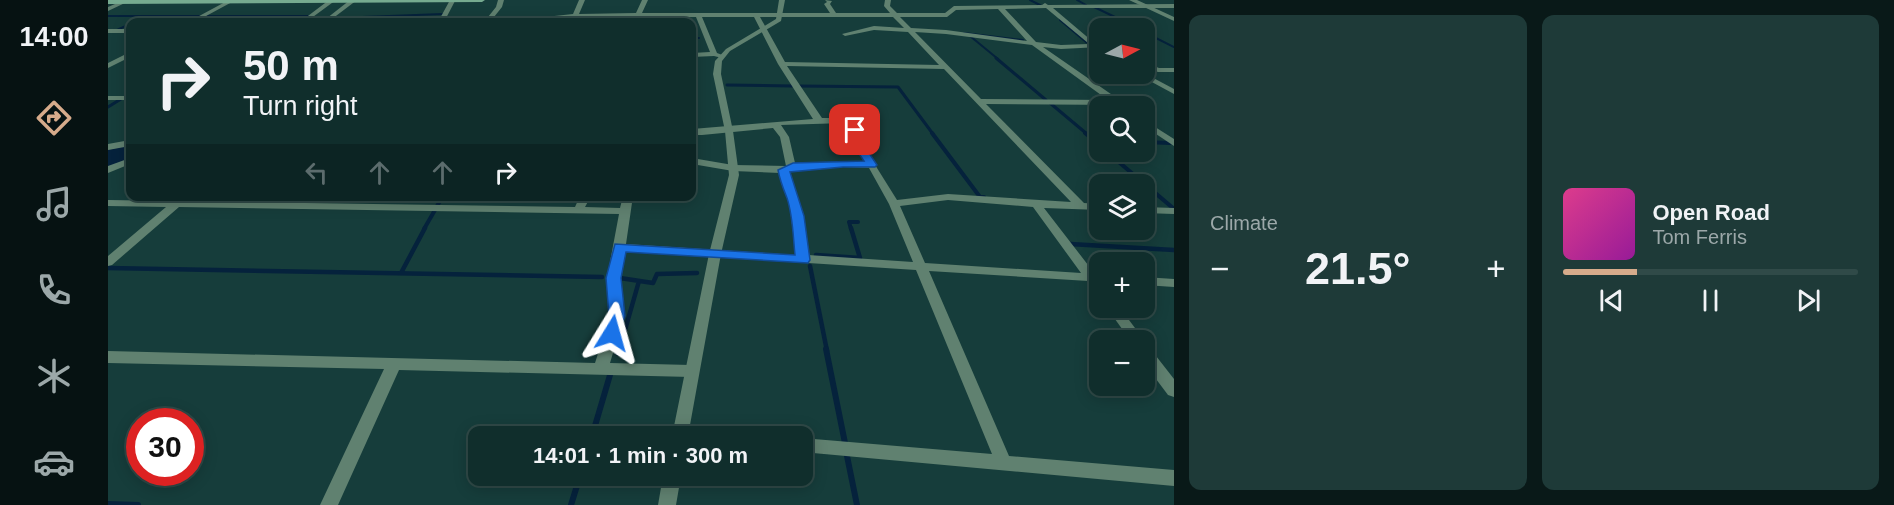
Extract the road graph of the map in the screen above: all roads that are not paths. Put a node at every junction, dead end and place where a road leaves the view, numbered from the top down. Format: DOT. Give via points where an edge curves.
graph roads {
  1 [pos="482,0"];
  2 [pos="501,0"];
  3 [pos="582,0"];
  4 [pos="645,0"];
  5 [pos="782,0"];
  6 [pos="828,0"];
  7 [pos="888,0"];
  8 [pos="1034,0"];
  9 [pos="1132,0"];
  10 [pos="297,1"];
  11 [pos="333,1"];
  12 [pos="351,1"];
  13 [pos="452,1"];
  14 [pos="944,1"];
  15 [pos="108,2"];
  16 [pos="124,2"];
  17 [pos="230,2"];
  18 [pos="1001,3"];
  19 [pos="1046,6"];
  20 [pos="1146,6"];
  21 [pos="1174,6"];
  22 [pos="954,8"];
  23 [pos="108,9"];
  24 [pos="698,14"];
  25 [pos="756,14"];
  26 [pos="779,14"];
  27 [pos="638,15"];
  28 [pos="836,16"];
  29 [pos="896,16"];
  30 [pos="199,18"];
  31 [pos="309,18"];
  32 [pos="330,18"];
  33 [pos="443,18"];
  34 [pos="490,18"];
  35 [pos="571,18"];
  36 [pos="587,18"];
  37 [pos="1174,19"];
  38 [pos="909,29"];
  39 [pos="108,31"];
  40 [pos="126,31"];
  41 [pos="762,31"];
  42 [pos="845,34"];
  43 [pos="1089,41"];
  44 [pos="1032,42"];
  45 [pos="1089,45"];
  46 [pos="696,55"];
  47 [pos="718,55"];
  48 [pos="126,56"];
  49 [pos="782,64"];
  50 [pos="108,66"];
  51 [pos="945,66"];
  52 [pos="1155,69"];
  53 [pos="1158,70"];
  54 [pos="1174,70"];
  55 [pos="1174,78"];
  56 [pos="1155,82"];
  57 [pos="1174,92"];
  58 [pos="1107,96"];
  59 [pos="108,98"];
  60 [pos="126,98"];
  61 [pos="978,101"];
  62 [pos="1089,104"];
  63 [pos="819,121"];
  64 [pos="775,125"];
  65 [pos="729,130"];
  66 [pos="1155,130"];
  67 [pos="696,132"];
  68 [pos="1174,143"];
  69 [pos="126,144"];
  70 [pos="108,147"];
  71 [pos="696,162"];
  72 [pos="126,163"];
  73 [pos="872,165"];
  74 [pos="733,168"];
  75 [pos="788,169"];
  76 [pos="108,170"];
  77 [pos="292,201"];
  78 [pos="583,201"];
  79 [pos="627,201"];
  80 [pos="108,203"];
  81 [pos="176,204"];
  82 [pos="894,204"];
  83 [pos="1036,204"];
  84 [pos="288,206"];
  85 [pos="1081,206"];
  86 [pos="1089,206"];
  87 [pos="578,210"];
  88 [pos="1155,210"];
  89 [pos="625,211"];
  90 [pos="1174,211"];
  91 [pos="620,247"];
  92 [pos="715,254"];
  93 [pos="803,260"];
  94 [pos="108,262"];
  95 [pos="921,267"];
  96 [pos="1089,270"];
  97 [pos="1089,278"];
  98 [pos="1155,282"];
  99 [pos="1174,283"];
  100 [pos="108,357"];
  101 [pos="394,364"];
  102 [pos="1155,366"];
  103 [pos="602,369"];
  104 [pos="691,371"];
  105 [pos="1174,391"];
  106 [pos="682,426"];
  107 [pos="813,446"];
  108 [pos="1004,462"];
  109 [pos="1174,478"];
  110 [pos="670,486"];
  111 [pos="329,505"];
  112 [pos="667,505"];
  1 -- 13 [label="main road"];
  2 -- 34 [label="street"];
  3 -- 35 [label="street"];
  4 -- 27 [label="street"];
  5 -- 26 [label="street"];
  6 -- 28 [label="street"];
  7 -- 29 [label="street" via="887,6"];
  8 -- 19 [label="street"];
  9 -- 20 [label="street"];
  10 -- 11 [label="main road"];
  10 -- 17 [label="main road"];
  11 -- 12 [label="main road"];
  11 -- 31 [label="street"];
  12 -- 13 [label="main road"];
  12 -- 32 [label="street"];
  13 -- 33 [label="street"];
  14 -- 22 [label="street"];
  15 -- 16 [label="main road"];
  16 -- 17 [label="main road"];
  16 -- 23 [label="street"];
  17 -- 30 [label="street"];
  18 -- 19 [label="street"];
  18 -- 22 [label="street"];
  18 -- 44 [label="street"];
  19 -- 20 [label="street"];
  19 -- 43 [label="street"];
  20 -- 21 [label="street"];
  20 -- 37 [label="street"];
  22 -- 29 [label="street" via="947,15"];
  24 -- 25 [label="street"];
  24 -- 27 [label="street"];
  24 -- 47 [label="street"];
  25 -- 26 [label="street"];
  25 -- 41 [label="street"];
  26 -- 28 [label="street"];
  26 -- 41 [label="street" via="779,20"];
  27 -- 36 [label="street"];
  28 -- 29 [label="street"];
  29 -- 38 [label="street"];
  38 -- 42 [label="street" via="874,28"];
  38 -- 44 [label="street"];
  38 -- 51 [label="street"];
  39 -- 40 [label="street"];
  41 -- 47 [label="street"];
  41 -- 49 [label="street" via="777,49"];
  44 -- 45 [label="street" via="1061,47"];
  44 -- 58 [label="street"];
  46 -- 47 [label="street"];
  47 -- 65 [label="street" via="717,74"];
  48 -- 50 [label="street"];
  49 -- 51 [label="street"];
  49 -- 63 [label="street"];
  51 -- 61 [label="street"];
  52 -- 53 [label="street"];
  53 -- 54 [label="street"];
  53 -- 55 [label="street"];
  56 -- 57 [label="street"];
  59 -- 60 [label="street"];
  61 -- 62 [label="street"];
  61 -- 85 [label="street"];
  63 -- 64 [label="street"];
  63 -- 73 [label="street" via="847,120 863,141 857,143"];
  64 -- 65 [label="street"];
  64 -- 75 [label="street" via="786,139"];
  65 -- 67 [label="street"];
  65 -- 74 [label="street"];
  66 -- 68 [label="street"];
  69 -- 70 [label="street"];
  71 -- 74 [label="street"];
  72 -- 76 [label="street"];
  73 -- 75 [label="street"];
  73 -- 82 [label="street"];
  74 -- 75 [label="street"];
  74 -- 92 [label="street" via="729,203"];
  75 -- 93 [label="street" via="787,187 797,216"];
  77 -- 84 [label="street"];
  78 -- 87 [label="street"];
  79 -- 89 [label="street"];
  80 -- 81 [label="street"];
  81 -- 84 [label="street"];
  81 -- 94 [label="street"];
  82 -- 83 [label="street" via="948,197"];
  82 -- 95 [label="street"];
  83 -- 85 [label="street"];
  83 -- 96 [label="street"];
  84 -- 87 [label="street"];
  85 -- 86 [label="street"];
  87 -- 89 [label="street"];
  88 -- 90 [label="street"];
  89 -- 91 [label="street"];
  91 -- 92 [label="street"];
  91 -- 103 [label="street" via="614,278 617,316"];
  92 -- 93 [label="street"];
  92 -- 104 [label="street"];
  93 -- 95 [label="street"];
  95 -- 97 [label="street"];
  95 -- 108 [label="street"];
  98 -- 99 [label="street"];
  100 -- 101 [label="street"];
  101 -- 103 [label="street"];
  101 -- 111 [label="street"];
  102 -- 105 [label="street"];
  103 -- 104 [label="street"];
  104 -- 106 [label="street"];
  107 -- 108 [label="street"];
  108 -- 109 [label="street"];
  110 -- 112 [label="street"];
}
